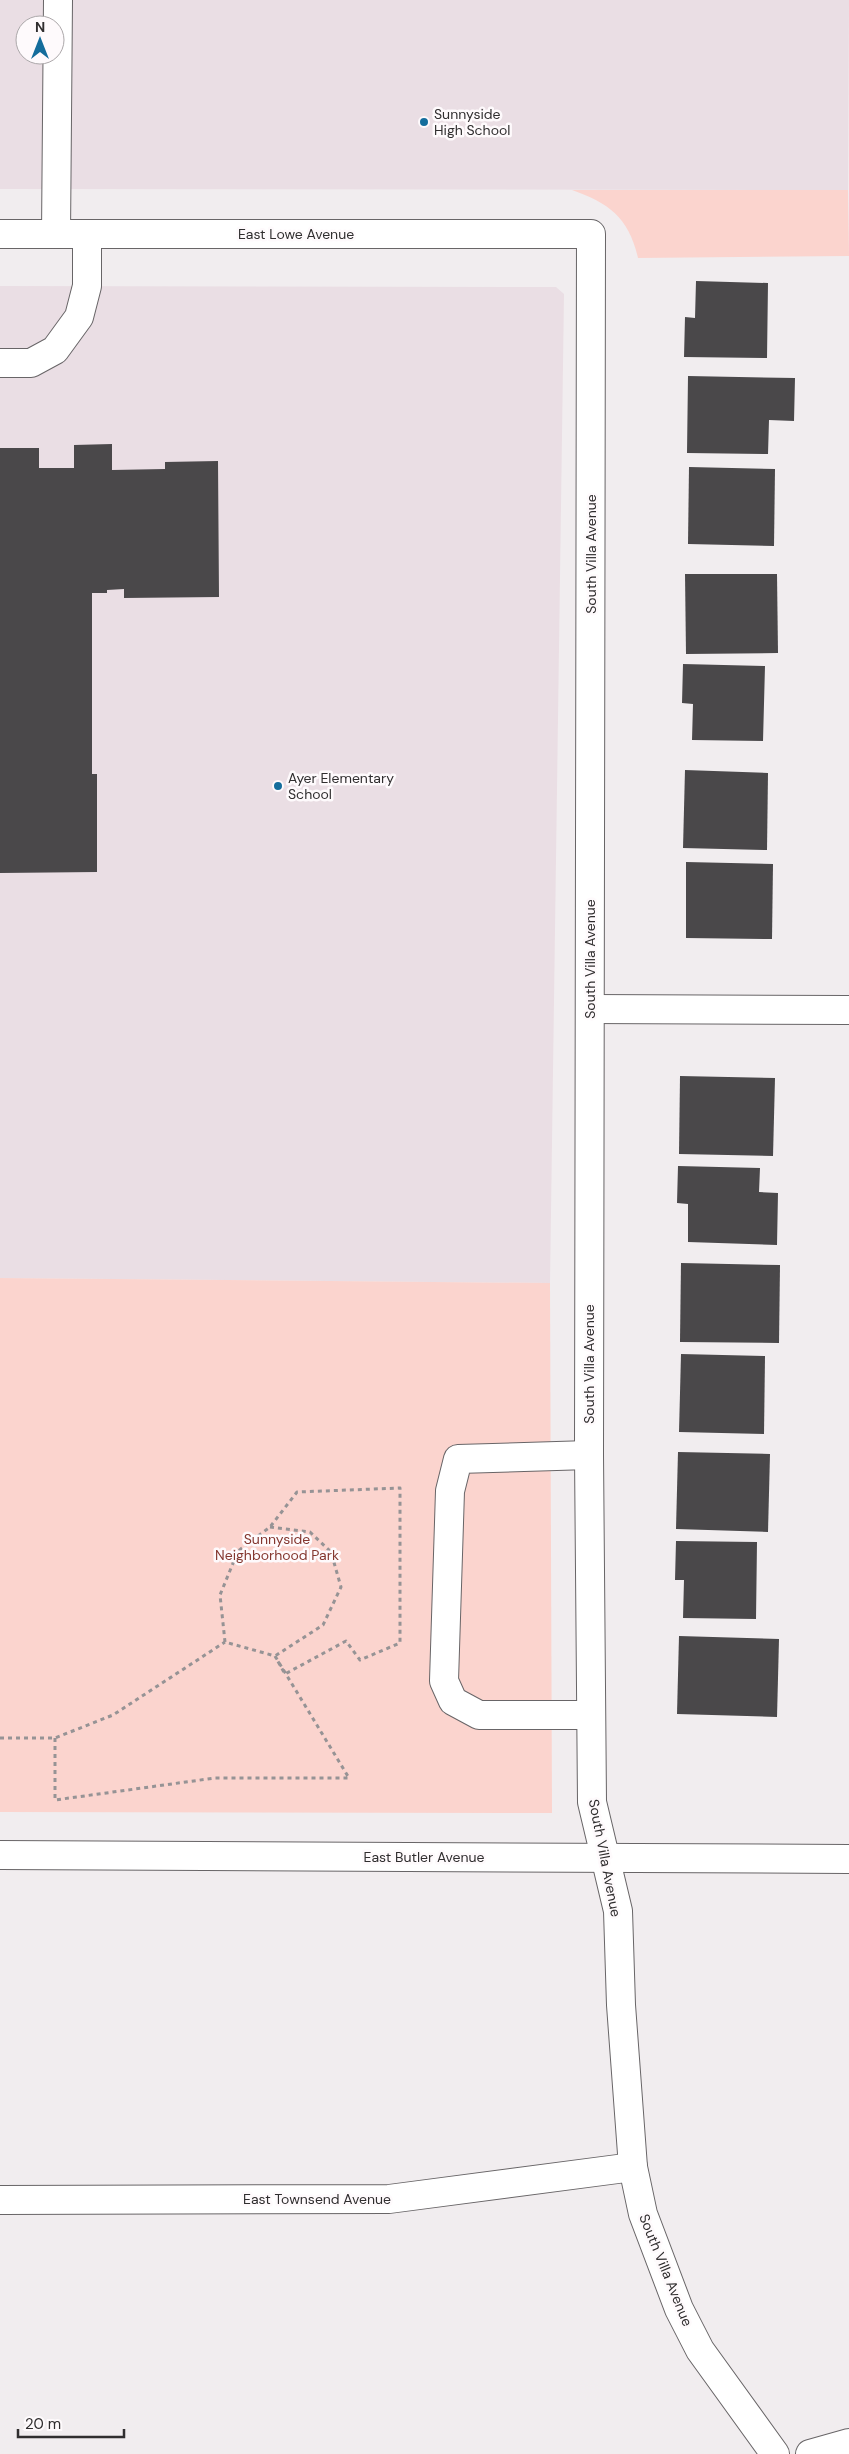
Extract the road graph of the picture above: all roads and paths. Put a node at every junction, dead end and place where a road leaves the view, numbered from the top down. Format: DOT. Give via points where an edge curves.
graph roads {
  1 [pos="58,0"];
  2 [pos="0,234"];
  3 [pos="56,234"];
  4 [pos="87,234"];
  5 [pos="591,234"];
  6 [pos="0,363"];
  7 [pos="590,1009"];
  8 [pos="849,1010"];
  9 [pos="589,1455"];
  10 [pos="270,1527"];
  11 [pos="224,1642"];
  12 [pos="275,1656"];
  13 [pos="591,1715"];
  14 [pos="0,1738"];
  15 [pos="55,1738"];
  16 [pos="0,1855"];
  17 [pos="606,1859"];
  18 [pos="849,1859"];
  19 [pos="633,2168"];
  20 [pos="0,2200"];
  21 [pos="849,2443"];
  22 [pos="775,2454"];
  23 [pos="810,2454"];
  1 -- 3 [label="street"];
  2 -- 3 [label="street, East Lowe Avenue"];
  3 -- 4 [label="street, East Lowe Avenue"];
  4 -- 5 [label="street, East Lowe Avenue"];
  4 -- 6 [label="street" via="87,286 79,317 55,350 31,363"];
  5 -- 7 [label="street, South Villa Avenue"];
  7 -- 8 [label="street"];
  7 -- 9 [label="street, South Villa Avenue"];
  9 -- 13 [label="street, South Villa Avenue"];
  9 -- 13 [label="street" via="458,1459 450,1491 444,1680 453,1700 479,1715"];
  10 -- 11 [label="path" via="238,1551 220,1595"];
  10 -- 12 [label="path" via="310,1532 331,1552 340,1587 324,1625"];
  10 -- 12 [label="path" via="298,1492 400,1488 400,1644 360,1660 346,1640 285,1674"];
  11 -- 12 [label="path"];
  11 -- 15 [label="path" via="113,1715"];
  12 -- 15 [label="path" via="349,1778 215,1778 55,1800"];
  13 -- 17 [label="street, South Villa Avenue" via="592,1802"];
  14 -- 15 [label="path"];
  16 -- 17 [label="street, East Butler Avenue"];
  17 -- 18 [label="street, East Butler Avenue"];
  17 -- 19 [label="street, South Villa Avenue" via="618,1911"];
  19 -- 20 [label="street, East Townsend Avenue" via="389,2199"];
  19 -- 22 [label="street, South Villa Avenue" via="642,2214 700,2350"];
  21 -- 23 [label="street"];
}
